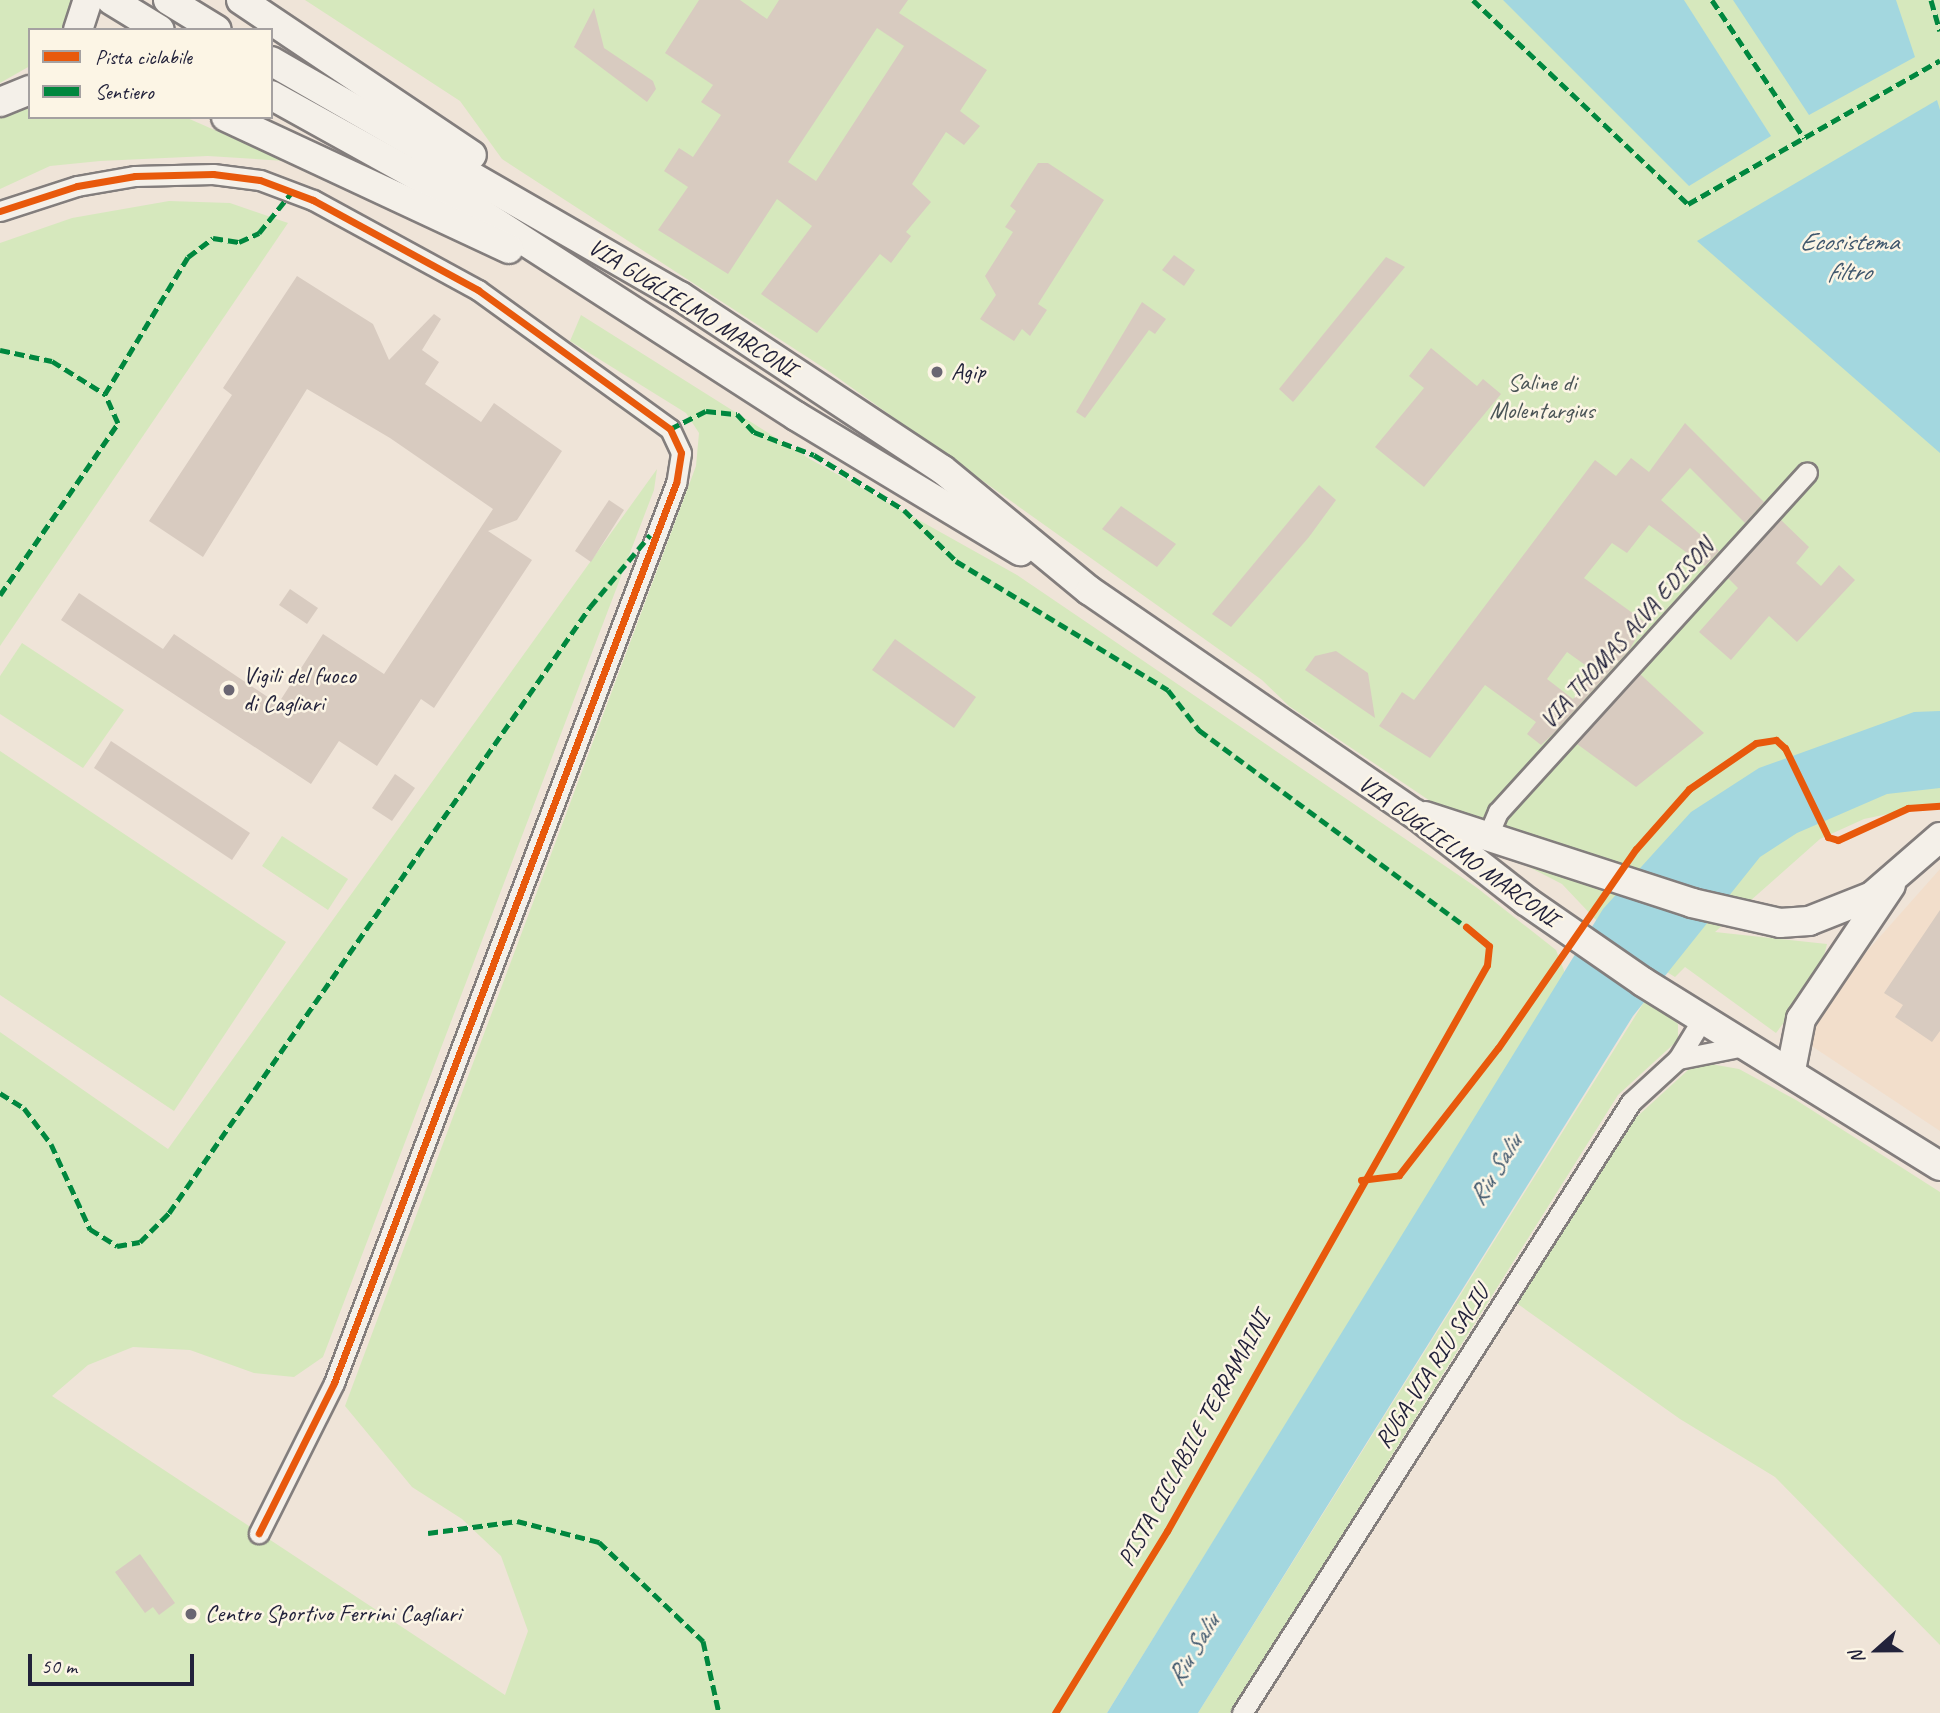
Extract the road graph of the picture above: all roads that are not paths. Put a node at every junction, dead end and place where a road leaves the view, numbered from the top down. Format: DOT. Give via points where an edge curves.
graph roads {
  1 [pos="88,0"];
  2 [pos="111,0"];
  3 [pos="168,0"];
  4 [pos="242,0"];
  5 [pos="79,28"];
  6 [pos="157,28"];
  7 [pos="214,28"];
  8 [pos="273,62"];
  9 [pos="28,91"];
  10 [pos="273,96"];
  11 [pos="0,102"];
  12 [pos="230,119"];
  13 [pos="0,211"];
  14 [pos="680,296"];
  15 [pos="796,416"];
  16 [pos="1807,473"];
  17 [pos="1090,591"];
  18 [pos="1415,814"];
  19 [pos="1489,833"];
  20 [pos="1940,837"];
  21 [pos="1895,879"];
  22 [pos="1695,1013"];
  23 [pos="1749,1045"];
  24 [pos="1678,1059"];
  25 [pos="1791,1070"];
  26 [pos="1940,1166"];
  27 [pos="259,1533"];
  28 [pos="1242,1713"];
  1 -- 5 [label="main road"];
  2 -- 6 [label="main road"];
  3 -- 7 [label="main road"];
  4 -- 14 [label="main road"];
  8 -- 14 [label="main road, VIA GUGLIELMO MARCONI"];
  9 -- 11 [label="main road"];
  10 -- 15 [label="main road, VIA GUGLIELMO MARCONI" via="464,202"];
  12 -- 15 [label="main road" via="509,248"];
  13 -- 27 [label="street" via="77,186 135,176 213,174 260,180 313,200 478,290 670,429 681,453 676,483 334,1383"];
  14 -- 17 [label="main road, VIA GUGLIELMO MARCONI" via="943,470"];
  15 -- 17 [label="main road, VIA GUGLIELMO MARCONI"];
  16 -- 19 [label="street, VIA THOMAS ALVA EDISON" via="1498,812"];
  17 -- 18 [label="main road, VIA GUGLIELMO MARCONI"];
  18 -- 19 [label="main road"];
  18 -- 22 [label="main road, VIA GUGLIELMO MARCONI" via="1526,901"];
  19 -- 21 [label="main road" via="1744,918 1809,921 1872,896"];
  20 -- 21 [label="main road" via="1910,859"];
  21 -- 25 [label="main road" via="1801,1019"];
  22 -- 23 [label="main road, VIA GUGLIELMO MARCONI"];
  22 -- 24 [label="street, RUGA-VIA RIU SALIU"];
  23 -- 24 [label="street"];
  23 -- 25 [label="main road, VIA GUGLIELMO MARCONI"];
  24 -- 28 [label="street, RUGA-VIA RIU SALIU" via="1631,1102"];
  25 -- 26 [label="main road, VIA GUGLIELMO MARCONI"];
}
